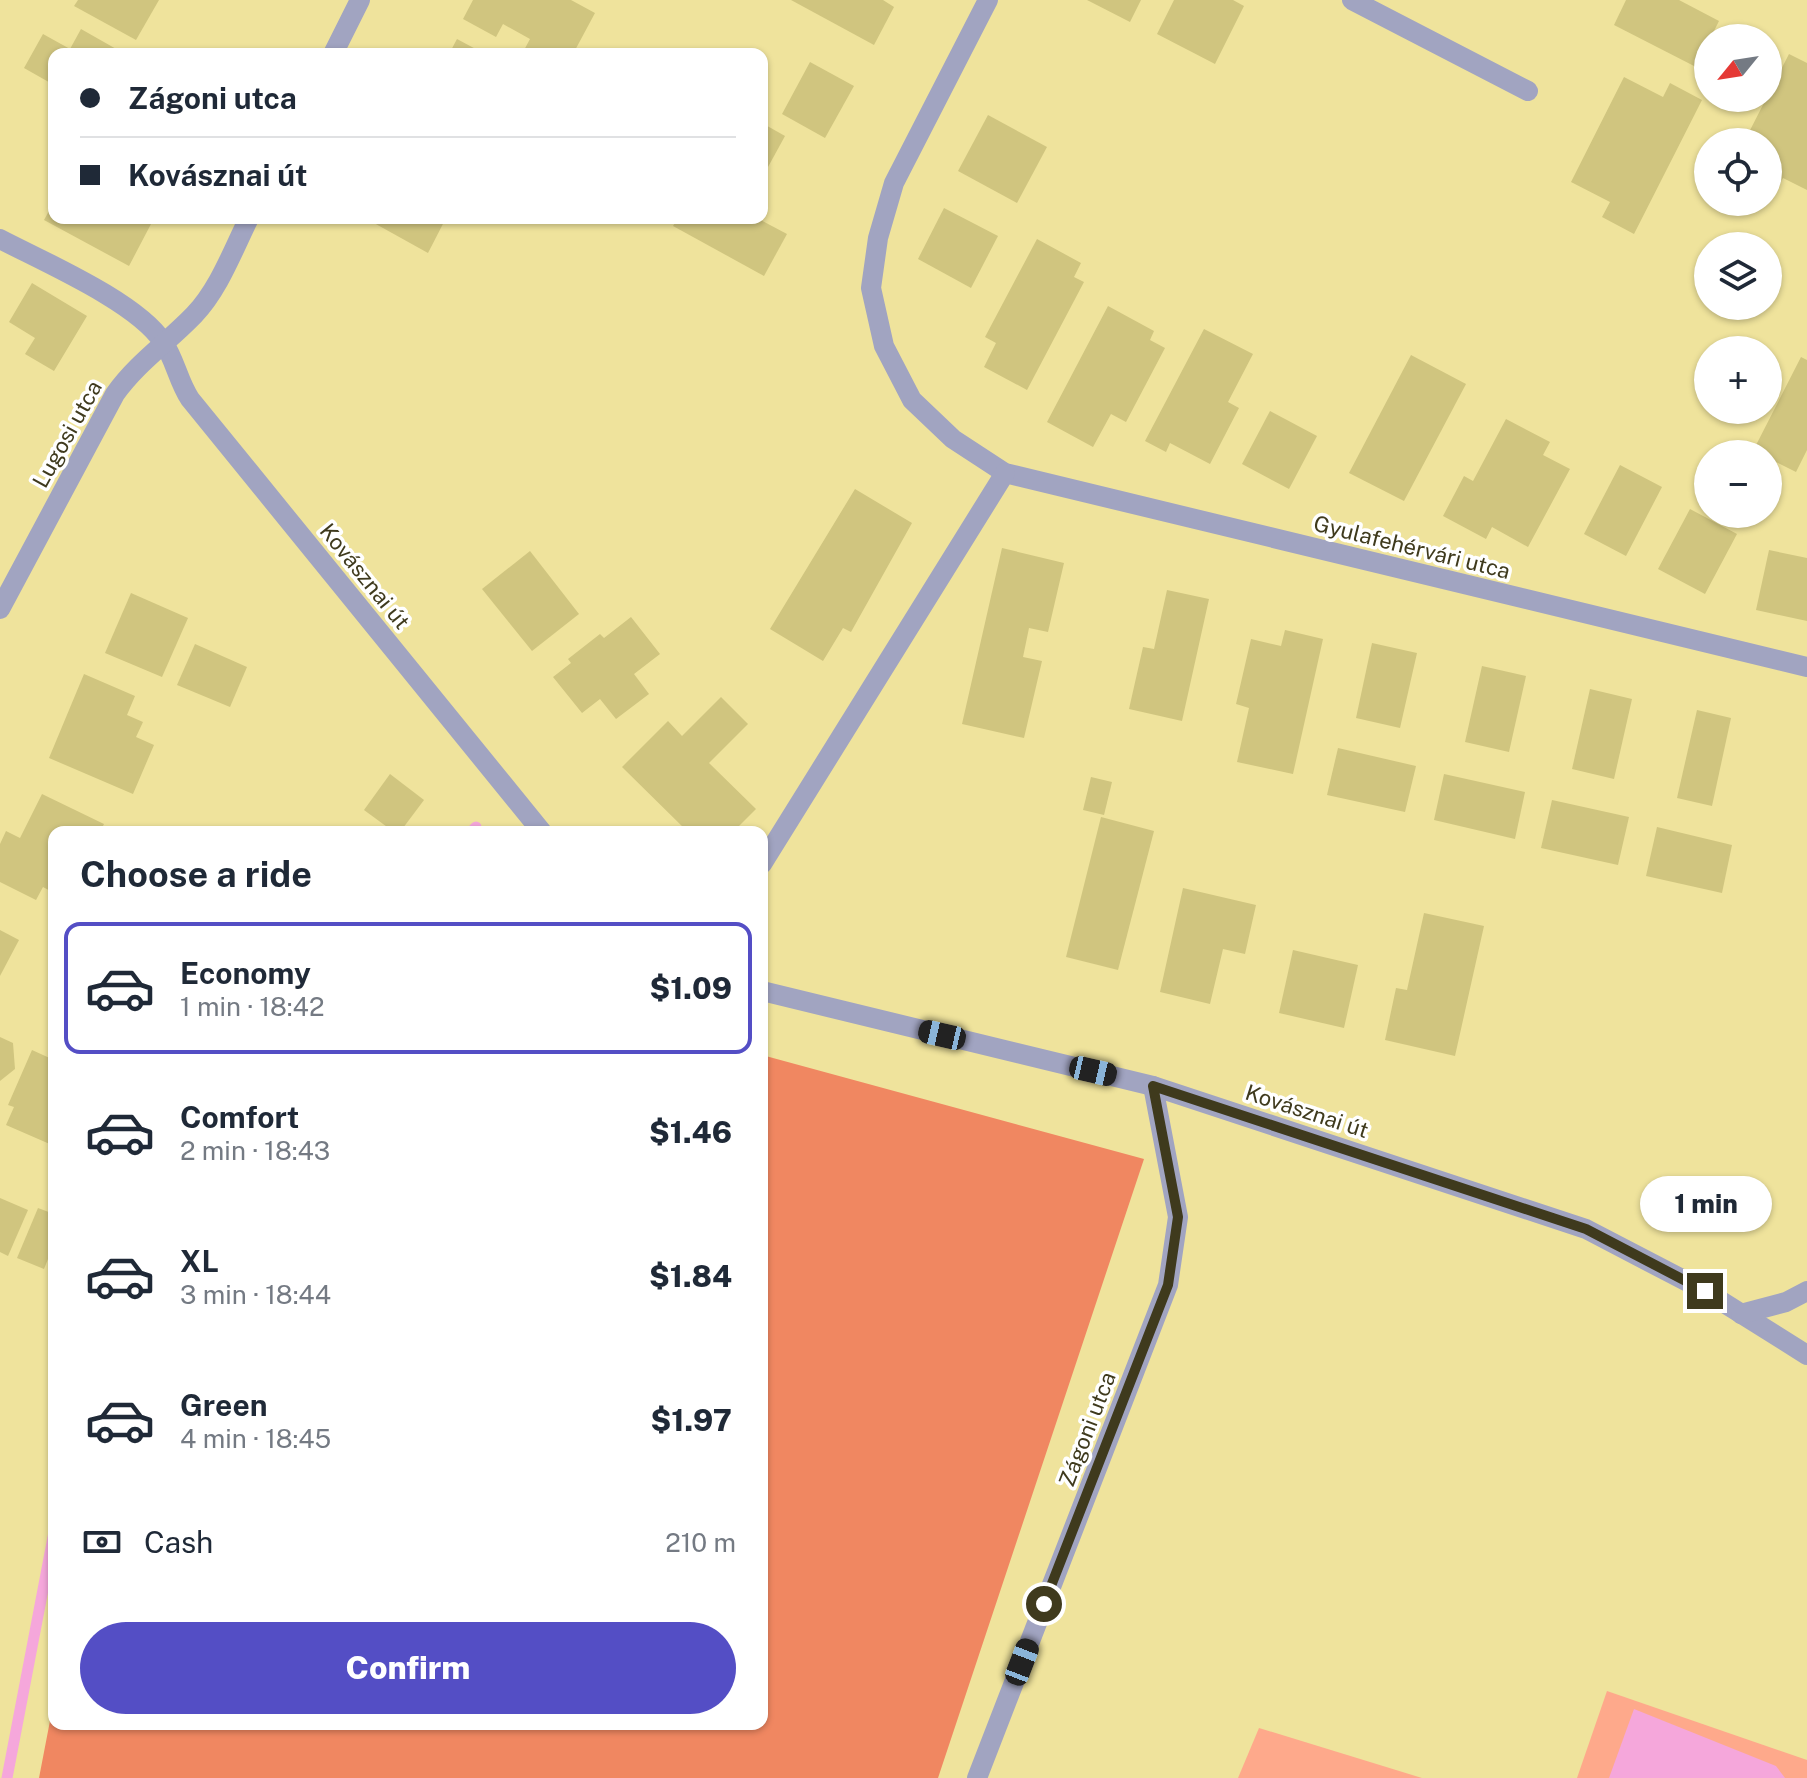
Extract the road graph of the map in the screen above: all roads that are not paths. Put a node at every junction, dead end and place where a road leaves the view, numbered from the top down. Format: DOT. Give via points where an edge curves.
graph roads {
  1 [pos="360,0"];
  2 [pos="988,0"];
  3 [pos="1352,0"];
  4 [pos="336,48"];
  5 [pos="1528,91"];
  6 [pos="246,224"];
  7 [pos="0,239"];
  8 [pos="163,342"];
  9 [pos="1005,473"];
  10 [pos="0,609"];
  11 [pos="1807,667"];
  12 [pos="537,826"];
  13 [pos="768,854"];
  14 [pos="768,992"];
  15 [pos="1153,1086"];
  16 [pos="1807,1291"];
  17 [pos="1741,1314"];
  18 [pos="1802,1344"];
  19 [pos="977,1778"];
  1 -- 4 [label="street"];
  2 -- 9 [label="street, Gyulafehérvári utca" via="894,183 871,288 884,346 912,400 953,439"];
  3 -- 5 [label="street"];
  6 -- 8 [label="street, Lugosi utca" via="210,296"];
  7 -- 8 [label="street" via="116,300"];
  8 -- 10 [label="street, Lugosi utca" via="115,394"];
  8 -- 12 [label="street, Kovásznai út" via="190,399"];
  9 -- 11 [label="street, Gyulafehérvári utca"];
  9 -- 13 [label="street"];
  14 -- 15 [label="street, Kovásznai út"];
  15 -- 17 [label="street, Kovásznai út" via="1586,1229"];
  15 -- 19 [label="street, Zágoni utca" via="1178,1217 1168,1285"];
  16 -- 17 [label="street"];
  17 -- 18 [label="street, Kovásznai út"];
}
